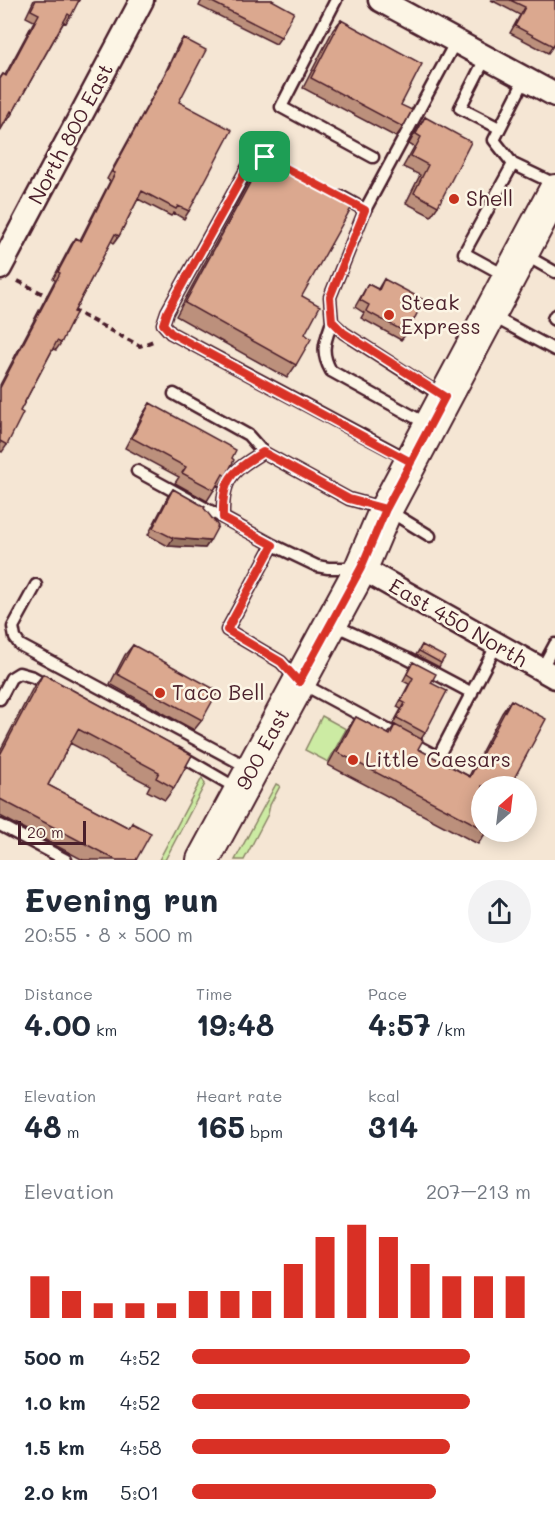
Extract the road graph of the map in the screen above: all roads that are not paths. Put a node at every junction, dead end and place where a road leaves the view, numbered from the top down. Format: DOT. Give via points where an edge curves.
graph roads {
  1 [pos="142,0"];
  2 [pos="336,0"];
  3 [pos="380,0"];
  4 [pos="456,41"];
  5 [pos="486,57"];
  6 [pos="525,79"];
  7 [pos="555,95"];
  8 [pos="499,129"];
  9 [pos="372,157"];
  10 [pos="513,164"];
  11 [pos="285,167"];
  12 [pos="555,184"];
  13 [pos="555,191"];
  14 [pos="333,192"];
  15 [pos="365,210"];
  16 [pos="515,265"];
  17 [pos="0,268"];
  18 [pos="555,272"];
  19 [pos="488,314"];
  20 [pos="332,321"];
  21 [pos="555,350"];
  22 [pos="174,394"];
  23 [pos="445,397"];
  24 [pos="430,426"];
  25 [pos="263,452"];
  26 [pos="411,462"];
  27 [pos="137,471"];
  28 [pos="386,509"];
  29 [pos="223,518"];
  30 [pos="430,536"];
  31 [pos="273,545"];
  32 [pos="361,568"];
  33 [pos="36,585"];
  34 [pos="331,624"];
  35 [pos="497,644"];
  36 [pos="555,644"];
  37 [pos="548,674"];
  38 [pos="299,682"];
  39 [pos="471,693"];
  40 [pos="64,694"];
  41 [pos="0,699"];
  42 [pos="167,749"];
  43 [pos="246,780"];
  44 [pos="0,825"];
  45 [pos="66,860"];
  46 [pos="203,860"];
  1 -- 17 [label="street, North 800 East"];
  2 -- 9 [label="lane" via="281,107"];
  3 -- 4 [label="street"];
  4 -- 5 [label="street"];
  4 -- 15 [label="lane"];
  5 -- 6 [label="street"];
  5 -- 8 [label="lane" via="460,108"];
  6 -- 7 [label="street"];
  6 -- 8 [label="lane"];
  8 -- 10 [label="lane" via="494,140"];
  10 -- 12 [label="lane"];
  10 -- 16 [label="lane" via="464,253"];
  11 -- 26 [label="lane" via="256,155 163,324 171,333"];
  13 -- 16 [label="main road, 900 East"];
  14 -- 15 [label="lane"];
  15 -- 20 [label="lane" via="330,297"];
  16 -- 18 [label="lane"];
  16 -- 19 [label="main road, 900 East"];
  19 -- 21 [label="lane"];
  19 -- 23 [label="main road, 900 East"];
  20 -- 23 [label="lane" via="344,333"];
  20 -- 24 [label="lane" via="323,348 331,371"];
  22 -- 25 [label="lane" via="248,435"];
  23 -- 24 [label="main road, 900 East"];
  24 -- 26 [label="main road, 900 East"];
  25 -- 28 [label="lane" via="349,499"];
  25 -- 29 [label="lane" via="235,470 222,494"];
  26 -- 28 [label="main road, 900 East"];
  27 -- 29 [label="lane"];
  28 -- 30 [label="lane"];
  28 -- 32 [label="main road, 900 East"];
  29 -- 31 [label="lane"];
  31 -- 32 [label="lane" via="317,566"];
  31 -- 38 [label="lane" via="227,630 281,662"];
  32 -- 34 [label="main road, 900 East"];
  32 -- 35 [label="street, East 450 North"];
  33 -- 43 [label="lane" via="13,627 20,645"];
  34 -- 38 [label="main road, 900 East"];
  34 -- 39 [label="lane"];
  35 -- 37 [label="street, East 450 North"];
  35 -- 39 [label="lane"];
  36 -- 37 [label="lane"];
  38 -- 39 [label="lane" via="438,757"];
  38 -- 43 [label="main road, 900 East"];
  40 -- 41 [label="lane" via="19,673 11,678"];
  42 -- 43 [label="lane"];
  43 -- 46 [label="main road, 900 East"];
  44 -- 45 [label="lane"];
}
